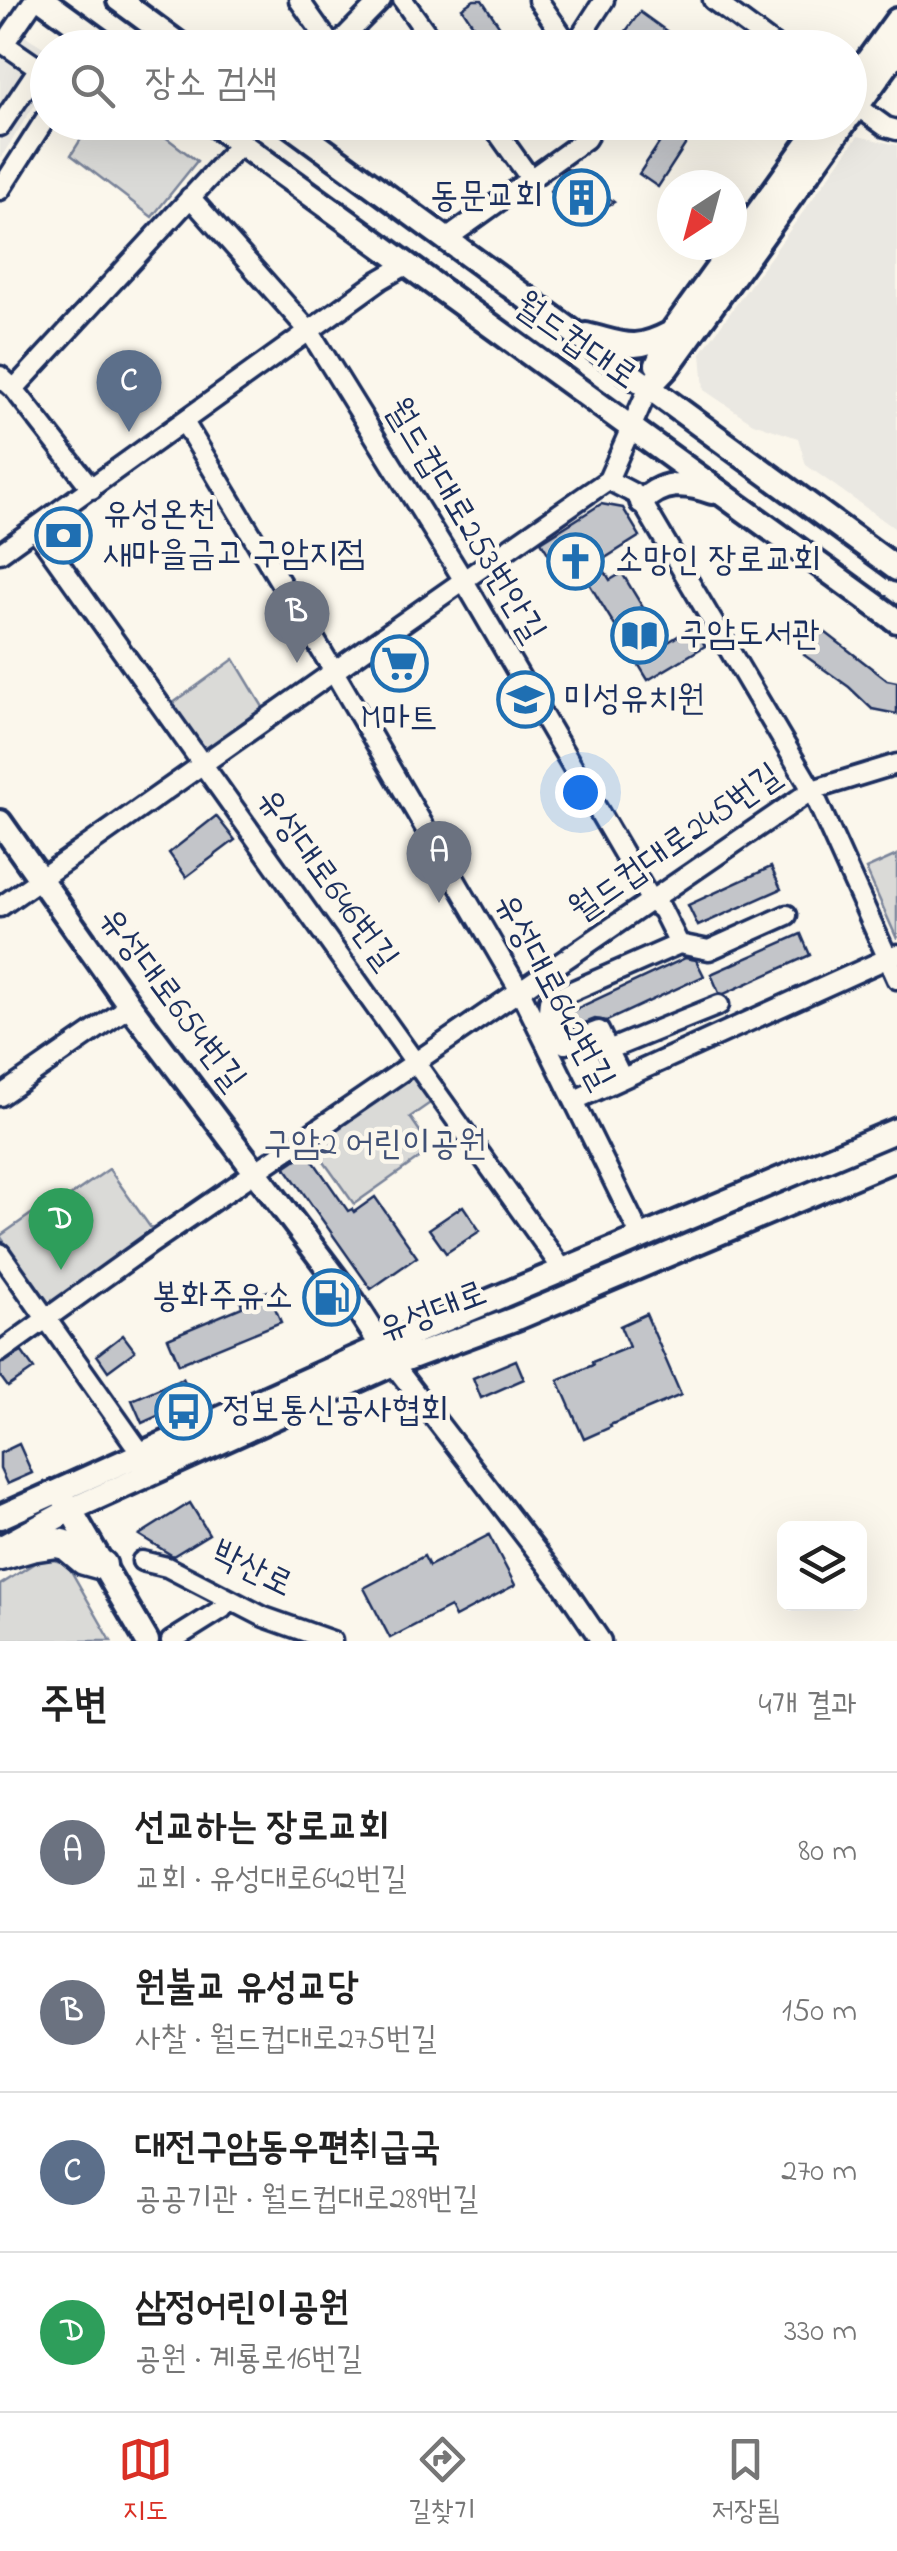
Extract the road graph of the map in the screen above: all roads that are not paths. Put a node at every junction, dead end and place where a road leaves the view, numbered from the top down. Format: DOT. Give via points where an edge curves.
graph roads {
  1 [pos="34,0"];
  2 [pos="43,0"];
  3 [pos="119,0"];
  4 [pos="299,0"];
  5 [pos="381,0"];
  6 [pos="403,0"];
  7 [pos="538,0"];
  8 [pos="604,0"];
  9 [pos="714,0"];
  10 [pos="897,20"];
  11 [pos="80,30"];
  12 [pos="160,30"];
  13 [pos="320,30"];
  14 [pos="351,30"];
  15 [pos="424,30"];
  16 [pos="559,30"];
  17 [pos="584,30"];
  18 [pos="754,30"];
  19 [pos="897,51"];
  20 [pos="30,62"];
  21 [pos="867,75"];
  22 [pos="30,81"];
  23 [pos="867,86"];
  24 [pos="867,116"];
  25 [pos="0,126"];
  26 [pos="897,130"];
  27 [pos="32,140"];
  28 [pos="235,140"];
  29 [pos="310,140"];
  30 [pos="503,140"];
  31 [pos="585,140"];
  32 [pos="811,140"];
  33 [pos="825,140"];
  34 [pos="240,144"];
  35 [pos="530,178"];
  36 [pos="0,190"];
  37 [pos="190,197"];
  38 [pos="446,240"];
  39 [pos="406,265"];
  40 [pos="310,332"];
  41 [pos="572,332"];
  42 [pos="677,339"];
  43 [pos="7,382"];
  44 [pos="648,387"];
  45 [pos="695,420"];
  46 [pos="184,422"];
  47 [pos="632,426"];
  48 [pos="608,480"];
  49 [pos="92,489"];
  50 [pos="728,498"];
  51 [pos="642,502"];
  52 [pos="35,528"];
  53 [pos="0,553"];
  54 [pos="897,568"];
  55 [pos="463,579"];
  56 [pos="897,620"];
  57 [pos="333,670"];
  58 [pos="897,764"];
  59 [pos="203,765"];
  60 [pos="812,790"];
  61 [pos="0,822"];
  62 [pos="39,880"];
  63 [pos="651,900"];
  64 [pos="0,907"];
  65 [pos="786,915"];
  66 [pos="679,944"];
  67 [pos="892,956"];
  68 [pos="897,979"];
  69 [pos="520,991"];
  70 [pos="719,1005"];
  71 [pos="130,1006"];
  72 [pos="608,1050"];
  73 [pos="416,1061"];
  74 [pos="622,1078"];
  75 [pos="0,1096"];
  76 [pos="575,1100"];
  77 [pos="897,1130"];
  78 [pos="897,1158"];
  79 [pos="256,1171"];
  80 [pos="641,1237"];
  81 [pos="0,1253"];
  82 [pos="564,1270"];
  83 [pos="46,1319"];
  84 [pos="0,1352"];
  85 [pos="388,1355"];
  86 [pos="141,1453"];
  87 [pos="58,1489"];
  88 [pos="73,1516"];
  89 [pos="0,1517"];
  90 [pos="0,1548"];
  91 [pos="0,1556"];
  92 [pos="142,1561"];
  93 [pos="102,1565"];
  94 [pos="228,1600"];
  95 [pos="147,1641"];
  96 [pos="170,1641"];
  97 [pos="332,1641"];
  98 [pos="602,1641"];
  1 -- 20 [label="street" via="4,44"];
  2 -- 11 [label="street"];
  3 -- 12 [label="street"];
  4 -- 13 [label="street"];
  5 -- 14 [label="street"];
  6 -- 15 [label="street"];
  7 -- 16 [label="street"];
  8 -- 17 [label="street"];
  9 -- 18 [label="street"];
  10 -- 21 [label="street"];
  19 -- 23 [label="street"];
  22 -- 25 [label="street"];
  24 -- 26 [label="street"];
  27 -- 36 [label="street"];
  28 -- 34 [label="street, 월드컵대로"];
  29 -- 38 [label="street, 월드컵대로"];
  30 -- 35 [label="street"];
  31 -- 35 [label="street"];
  32 -- 42 [label="street"];
  33 -- 42 [label="street"];
  34 -- 37 [label="street"];
  34 -- 39 [label="street, 월드컵대로"];
  35 -- 38 [label="street"];
  37 -- 40 [label="street, 월드컵대로253번안길"];
  37 -- 43 [label="street"];
  38 -- 41 [label="street, 월드컵대로"];
  39 -- 40 [label="street"];
  39 -- 47 [label="street, 월드컵대로"];
  40 -- 46 [label="street"];
  40 -- 55 [label="street, 월드컵대로253번안길"];
  41 -- 42 [label="street" via="623,346"];
  41 -- 44 [label="street, 월드컵대로"];
  42 -- 44 [label="street" via="667,368"];
  42 -- 45 [label="street" via="675,378"];
  43 -- 49 [label="street"];
  44 -- 45 [label="street, 월드컵대로"];
  44 -- 47 [label="street"];
  45 -- 54 [label="street, 월드컵대로"];
  46 -- 49 [label="street"];
  46 -- 57 [label="street, 유성대로642번길"];
  47 -- 48 [label="street"];
  47 -- 50 [label="street, 월드컵대로"];
  48 -- 51 [label="street"];
  48 -- 55 [label="street"];
  49 -- 52 [label="street"];
  50 -- 51 [label="street" via="698,486 671,486"];
  50 -- 56 [label="street, 월드컵대로"];
  51 -- 60 [label="street"];
  52 -- 53 [label="street"];
  52 -- 59 [label="street, 유성대로646번길"];
  55 -- 57 [label="street"];
  55 -- 63 [label="street, 월드컵대로253번안길"];
  57 -- 59 [label="street"];
  57 -- 69 [label="street, 유성대로642번길"];
  58 -- 60 [label="street, 월드컵대로245번길"];
  59 -- 62 [label="street"];
  59 -- 73 [label="street, 유성대로646번길"];
  60 -- 63 [label="street, 월드컵대로245번길"];
  60 -- 67 [label="street"];
  61 -- 62 [label="street, 유성대로654번길"];
  62 -- 64 [label="street"];
  62 -- 71 [label="street, 유성대로654번길"];
  63 -- 66 [label="street, 월드컵대로253번안길"];
  63 -- 69 [label="street, 월드컵대로245번길"];
  65 -- 66 [label="street" via="709,950"];
  66 -- 72 [label="street" via="550,1001 548,1011 565,1044 600,1031"];
  67 -- 68 [label="street"];
  67 -- 74 [label="street"];
  69 -- 73 [label="street, 월드컵대로245번길"];
  69 -- 76 [label="street, 유성대로642번길"];
  70 -- 72 [label="street"];
  71 -- 75 [label="street"];
  71 -- 79 [label="street, 유성대로654번길"];
  72 -- 74 [label="street"];
  73 -- 79 [label="street, 월드컵대로245번길"];
  73 -- 82 [label="street, 유성대로646번길"];
  74 -- 76 [label="street"];
  76 -- 80 [label="street, 유성대로642번길"];
  77 -- 80 [label="street, 유성대로"];
  78 -- 85 [label="street, 유성대로" via="518,1318"];
  79 -- 83 [label="street, 월드컵대로245번길"];
  79 -- 85 [label="street, 유성대로654번길"];
  80 -- 82 [label="street, 유성대로"];
  81 -- 83 [label="street"];
  82 -- 85 [label="street, 유성대로"];
  83 -- 84 [label="street, 월드컵대로245번길"];
  83 -- 86 [label="street"];
  85 -- 86 [label="street, 유성대로"];
  85 -- 88 [label="street, 유성대로"];
  85 -- 98 [label="street"];
  86 -- 87 [label="street, 유성대로"];
  87 -- 88 [label="street"];
  87 -- 89 [label="street, 유성대로"];
  88 -- 90 [label="street, 유성대로"];
  88 -- 93 [label="street"];
  91 -- 93 [label="main road" via="56,1543"];
  92 -- 94 [label="street, 박산로"];
  93 -- 95 [label="street"];
  94 -- 96 [label="street"];
  94 -- 97 [label="street, 박산로"];
}
